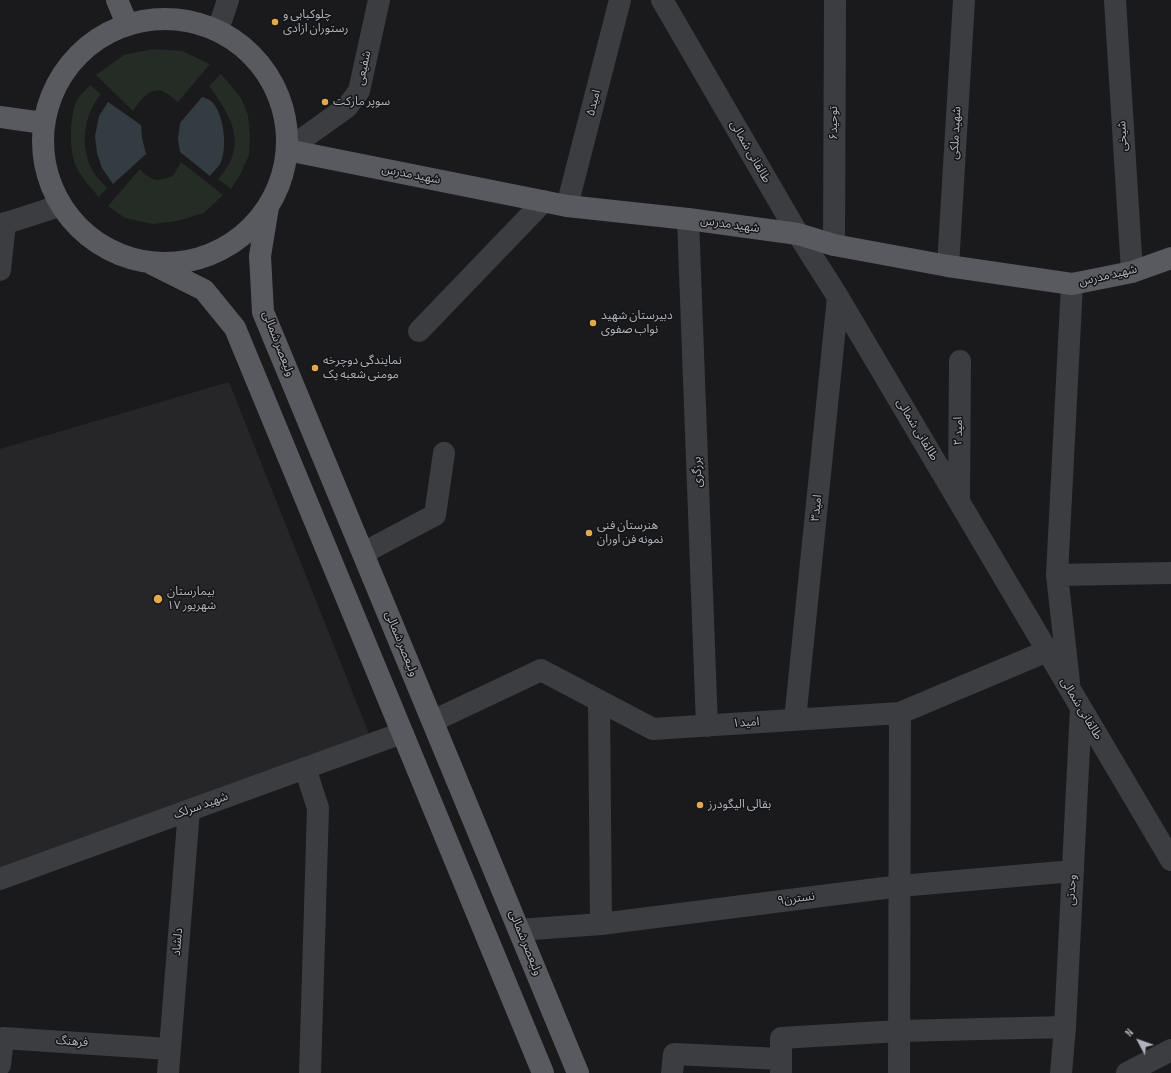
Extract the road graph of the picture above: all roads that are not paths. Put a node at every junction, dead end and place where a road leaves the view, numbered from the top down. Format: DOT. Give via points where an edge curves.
graph roads {
  1 [pos="117,0"];
  2 [pos="228,0"];
  3 [pos="379,0"];
  4 [pos="620,0"];
  5 [pos="662,0"];
  6 [pos="835,0"];
  7 [pos="964,0"];
  8 [pos="1115,0"];
  9 [pos="127,24"];
  10 [pos="218,30"];
  11 [pos="0,117"];
  12 [pos="43,123"];
  13 [pos="287,150"];
  14 [pos="544,201"];
  15 [pos="59,206"];
  16 [pos="567,206"];
  17 [pos="268,207"];
  18 [pos="688,219"];
  19 [pos="2,224"];
  20 [pos="798,234"];
  21 [pos="834,245"];
  22 [pos="1171,258"];
  23 [pos="152,264"];
  24 [pos="948,266"];
  25 [pos="0,270"];
  26 [pos="1132,272"];
  27 [pos="1072,284"];
  28 [pos="838,297"];
  29 [pos="419,331"];
  30 [pos="960,360"];
  31 [pos="444,453"];
  32 [pos="959,501"];
  33 [pos="363,553"];
  34 [pos="1171,573"];
  35 [pos="1057,575"];
  36 [pos="1047,651"];
  37 [pos="1075,699"];
  38 [pos="599,701"];
  39 [pos="900,713"];
  40 [pos="795,720"];
  41 [pos="433,721"];
  42 [pos="707,726"];
  43 [pos="402,733"];
  44 [pos="305,768"];
  45 [pos="190,810"];
  46 [pos="1171,860"];
  47 [pos="1073,871"];
  48 [pos="0,879"];
  49 [pos="900,886"];
  50 [pos="601,924"];
  51 [pos="519,930"];
  52 [pos="1065,1027"];
  53 [pos="899,1031"];
  54 [pos="169,1049"];
  55 [pos="1171,1050"];
  56 [pos="0,1065"];
  57 [pos="781,1066"];
  58 [pos="168,1073"];
  59 [pos="310,1073"];
  60 [pos="543,1073"];
  61 [pos="578,1073"];
  62 [pos="672,1073"];
  63 [pos="899,1073"];
  64 [pos="1061,1073"];
  65 [pos="1127,1073"];
  1 -- 9 [label="main road"];
  2 -- 10 [label="street"];
  3 -- 13 [label="street, شفیعی" via="360,91 347,107"];
  4 -- 16 [label="street, امید۵"];
  5 -- 20 [label="street, طالقانی شمالی"];
  6 -- 21 [label="street, توحید۶"];
  7 -- 24 [label="street, شهید ملکی"];
  8 -- 26 [label="street, شیخی"];
  9 -- 10 [label="main road" via="157,18 188,20"];
  9 -- 12 [label="main road" via="96,39 70,62 53,91"];
  10 -- 13 [label="main road" via="248,50 271,79 284,113"];
  11 -- 12 [label="main road"];
  12 -- 15 [label="main road" via="44,166"];
  13 -- 14 [label="main road, شهید مدرس"];
  13 -- 17 [label="main road" via="281,180"];
  14 -- 16 [label="main road, شهید مدرس"];
  14 -- 29 [label="street"];
  15 -- 19 [label="street"];
  15 -- 23 [label="main road" via="83,234 115,254"];
  16 -- 18 [label="main road, شهید مدرس"];
  17 -- 23 [label="main road" via="249,230 225,248 190,262"];
  17 -- 33 [label="main road, ولیعصر شمالی" via="260,256 263,312"];
  18 -- 20 [label="main road, شهید مدرس"];
  18 -- 42 [label="street, برزگری"];
  19 -- 25 [label="street"];
  20 -- 21 [label="main road, شهید مدرس"];
  20 -- 28 [label="street, طالقانی شمالی"];
  21 -- 24 [label="main road, شهید مدرس"];
  22 -- 26 [label="main road, شهید مدرس"];
  23 -- 43 [label="main road" via="204,290 235,328"];
  24 -- 27 [label="main road, شهید مدرس"];
  26 -- 27 [label="main road, شهید مدرس"];
  27 -- 35 [label="street"];
  28 -- 32 [label="street, طالقانی شمالی"];
  28 -- 40 [label="street, امید۳"];
  30 -- 32 [label="street, امید ۲"];
  31 -- 33 [label="street" via="436,515"];
  32 -- 36 [label="street, طالقانی شمالی"];
  33 -- 41 [label="main road, ولیعصر شمالی"];
  34 -- 35 [label="street"];
  35 -- 37 [label="street"];
  36 -- 37 [label="street, طالقانی شمالی"];
  36 -- 39 [label="street, امید۱"];
  37 -- 46 [label="street, طالقانی شمالی"];
  37 -- 47 [label="street, وحدتی"];
  38 -- 41 [label="street, امید۱" via="541,670"];
  38 -- 42 [label="street, امید۱" via="653,730"];
  38 -- 50 [label="street"];
  39 -- 40 [label="street, امید۱"];
  39 -- 49 [label="street"];
  40 -- 42 [label="street, امید۱"];
  41 -- 51 [label="main road, ولیعصر شمالی"];
  43 -- 44 [label="street, شهید سرلک"];
  43 -- 60 [label="main road"];
  44 -- 45 [label="street, شهید سرلک"];
  44 -- 59 [label="street" via="318,808"];
  45 -- 48 [label="street, شهید سرلک"];
  45 -- 54 [label="street, دلشاد"];
  47 -- 49 [label="street, نسترن۹"];
  47 -- 52 [label="street, وحدتی"];
  49 -- 50 [label="street, نسترن۹"];
  49 -- 53 [label="street"];
  50 -- 51 [label="street, نسترن۹"];
  51 -- 61 [label="main road, ولیعصر شمالی"];
  52 -- 53 [label="street"];
  52 -- 64 [label="street, وحدتی"];
  53 -- 57 [label="street" via="781,1038"];
  53 -- 63 [label="street"];
  54 -- 56 [label="street, فرهنگ" via="3,1038"];
  54 -- 58 [label="street, دلشاد"];
  55 -- 65 [label="street"];
  57 -- 62 [label="street" via="674,1054"];
}
